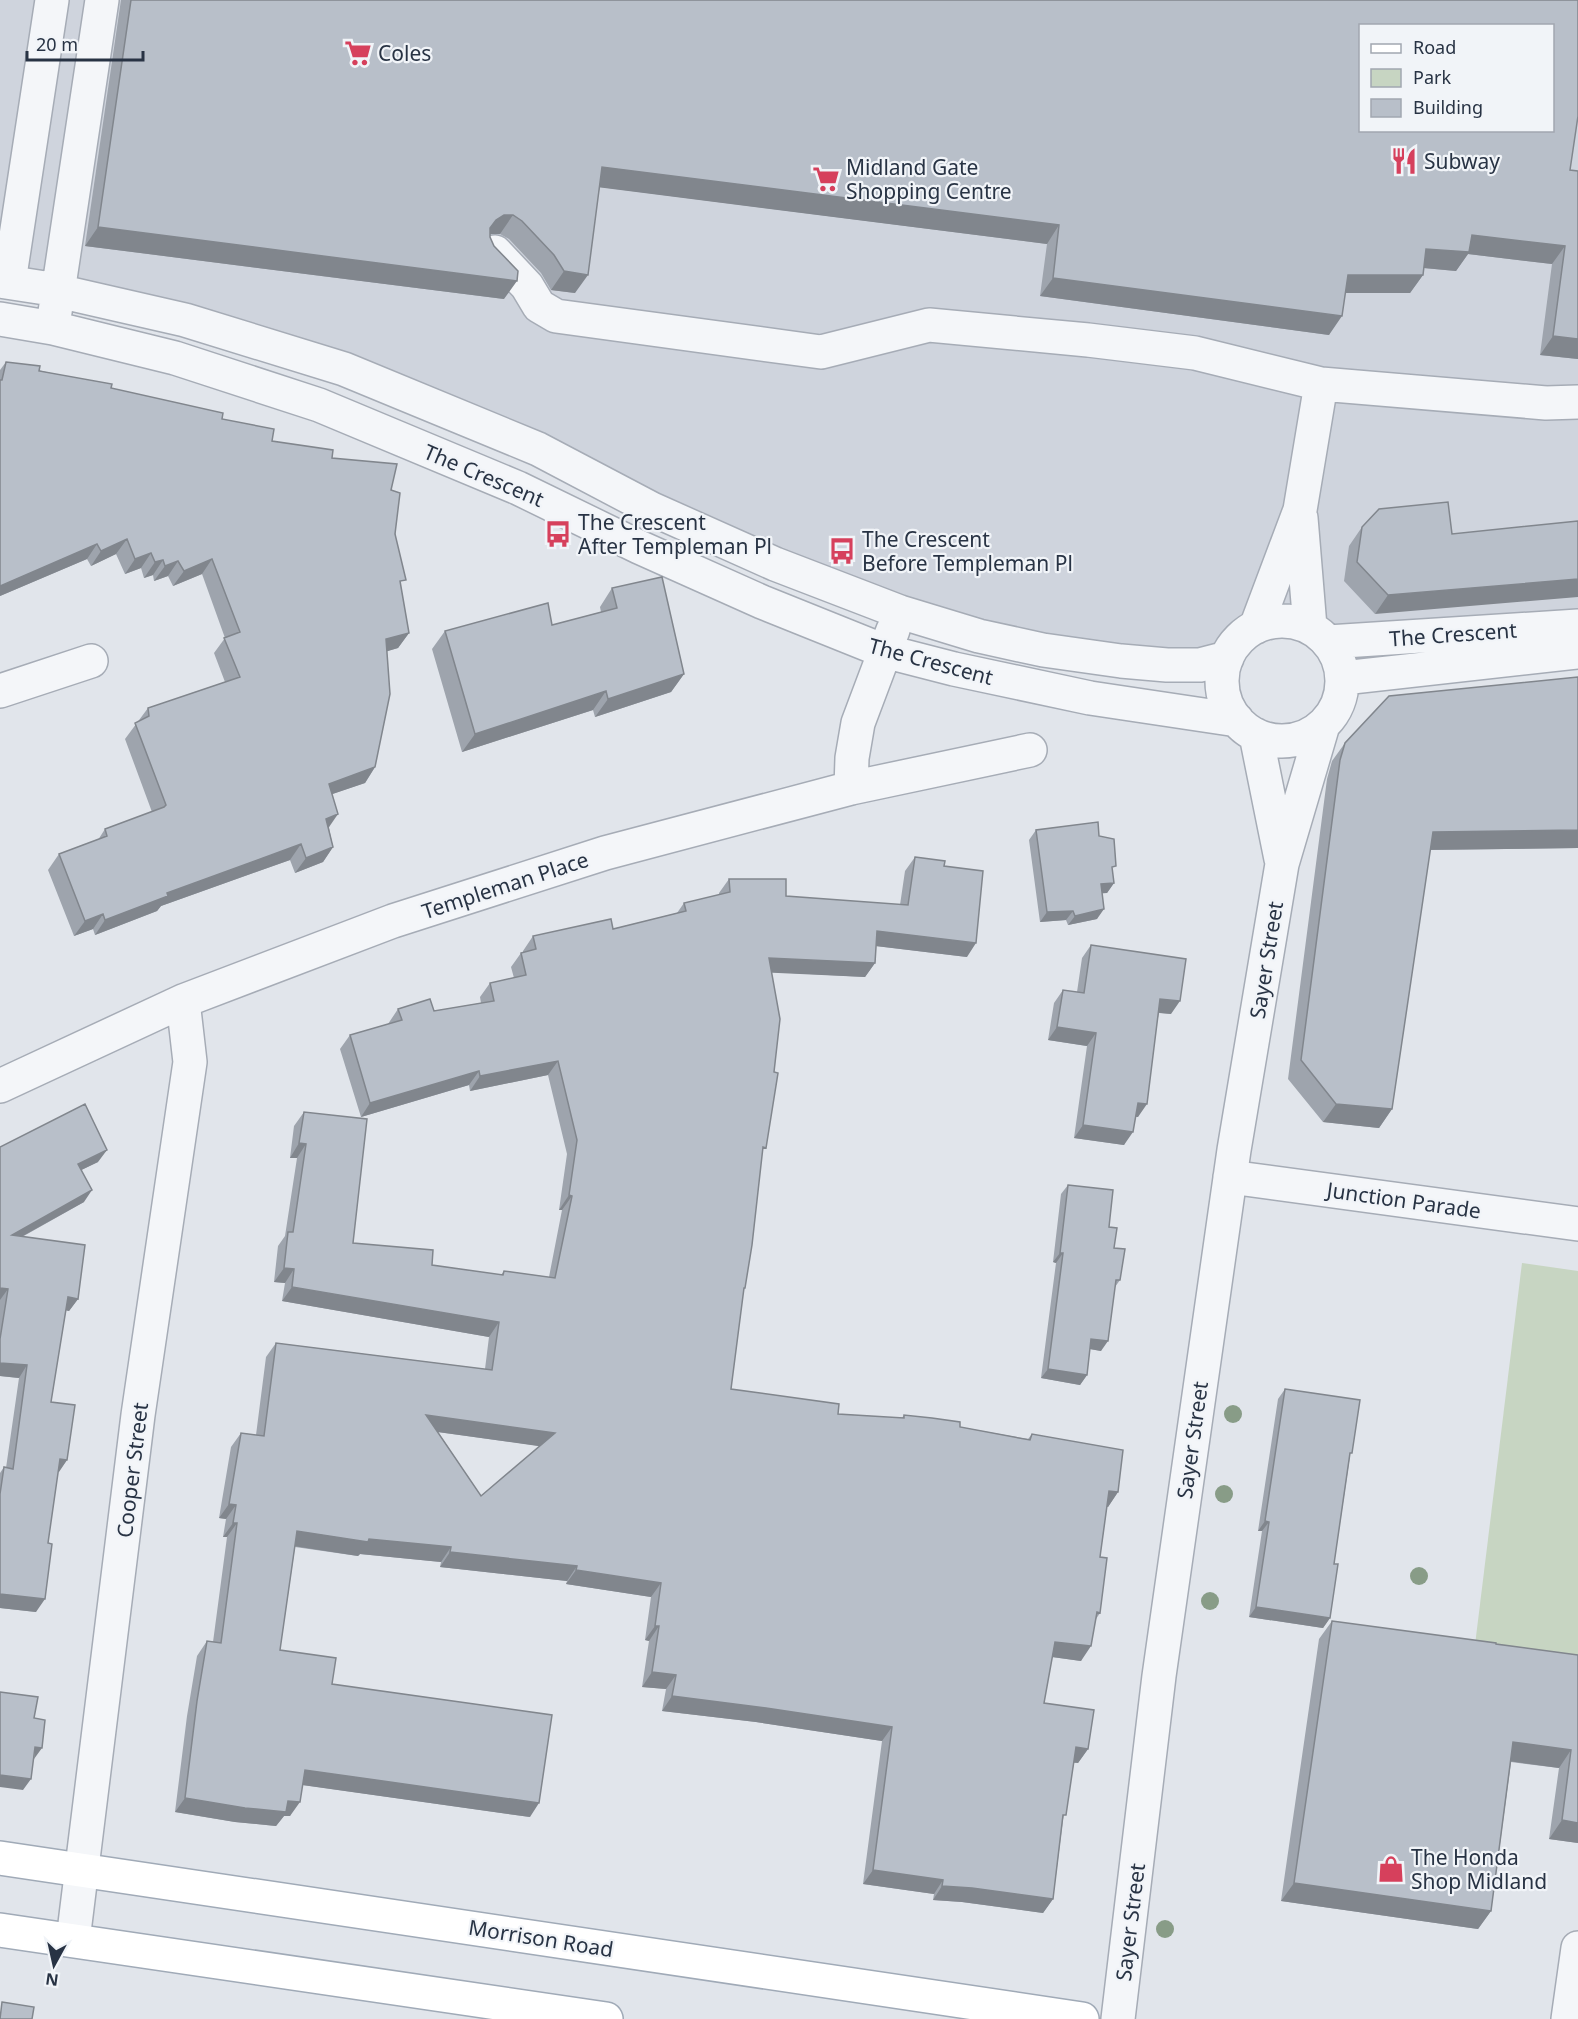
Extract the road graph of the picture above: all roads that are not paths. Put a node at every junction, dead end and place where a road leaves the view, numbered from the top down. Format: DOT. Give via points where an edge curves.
graph roads {
  1 [pos="52,0"];
  2 [pos="102,0"];
  3 [pos="495,252"];
  4 [pos="4,281"];
  5 [pos="58,292"];
  6 [pos="0,319"];
  7 [pos="53,328"];
  8 [pos="1321,384"];
  9 [pos="1578,402"];
  10 [pos="1300,510"];
  11 [pos="900,612"];
  12 [pos="1578,626"];
  13 [pos="1256,627"];
  14 [pos="1319,635"];
  15 [pos="884,651"];
  16 [pos="1578,652"];
  17 [pos="1227,658"];
  18 [pos="91,661"];
  19 [pos="1343,678"];
  20 [pos="0,691"];
  21 [pos="1323,725"];
  22 [pos="1247,727"];
  23 [pos="1030,750"];
  24 [pos="851,788"];
  25 [pos="1282,864"];
  26 [pos="183,1001"];
  27 [pos="0,1086"];
  28 [pos="1230,1177"];
  29 [pos="1578,1224"];
  30 [pos="0,1858"];
  31 [pos="82,1869"];
  32 [pos="0,1930"];
  33 [pos="74,1940"];
  34 [pos="1578,1948"];
  35 [pos="606,2019"];
  36 [pos="1082,2019"];
  37 [pos="1118,2019"];
  38 [pos="1568,2019"];
  1 -- 4 [label="street"];
  2 -- 5 [label="street"];
  3 -- 8 [label="street" via="528,286 539,306 556,316 821,352 930,325 1195,353"];
  4 -- 5 [label="street, The Crescent"];
  5 -- 7 [label="street"];
  5 -- 11 [label="street, The Crescent" via="184,320 344,369 538,449 652,508 776,564"];
  6 -- 7 [label="street, The Crescent"];
  7 -- 15 [label="street, The Crescent" via="175,358 319,405 518,488 762,602"];
  8 -- 9 [label="street" via="1545,403"];
  8 -- 10 [label="street"];
  10 -- 13 [label="street"];
  10 -- 14 [label="street"];
  11 -- 15 [label="street"];
  11 -- 17 [label="street, The Crescent" via="979,636 1121,662 1200,665"];
  12 -- 14 [label="street, The Crescent"];
  13 -- 14 [label="street, The Crescent" via="1292,622"];
  13 -- 17 [label="street" via="1234,645"];
  14 -- 19 [label="street" via="1338,659"];
  15 -- 22 [label="street, The Crescent" via="1090,698"];
  15 -- 24 [label="street" via="858,723"];
  16 -- 19 [label="street, The Crescent"];
  17 -- 22 [label="street" via="1223,690 1228,706"];
  18 -- 20 [label="street"];
  19 -- 21 [label="street" via="1341,696"];
  21 -- 22 [label="street, The Crescent" via="1291,740 1273,740"];
  21 -- 25 [label="street, Sayer Street"];
  22 -- 25 [label="street, Sayer Street"];
  23 -- 24 [label="street, Templeman Place"];
  24 -- 26 [label="street, Templeman Place" via="605,852 393,921"];
  25 -- 28 [label="street, Sayer Street"];
  26 -- 27 [label="street, Templeman Place"];
  26 -- 31 [label="street, Cooper Street" via="190,1062 138,1415"];
  28 -- 29 [label="street, Junction Parade"];
  28 -- 37 [label="street, Sayer Street" via="1159,1676"];
  30 -- 31 [label="main road, Morrison Road"];
  31 -- 33 [label="street, Cooper Street"];
  31 -- 36 [label="main road, Morrison Road"];
  32 -- 33 [label="main road"];
  33 -- 35 [label="main road"];
  34 -- 38 [label="street"];
}
